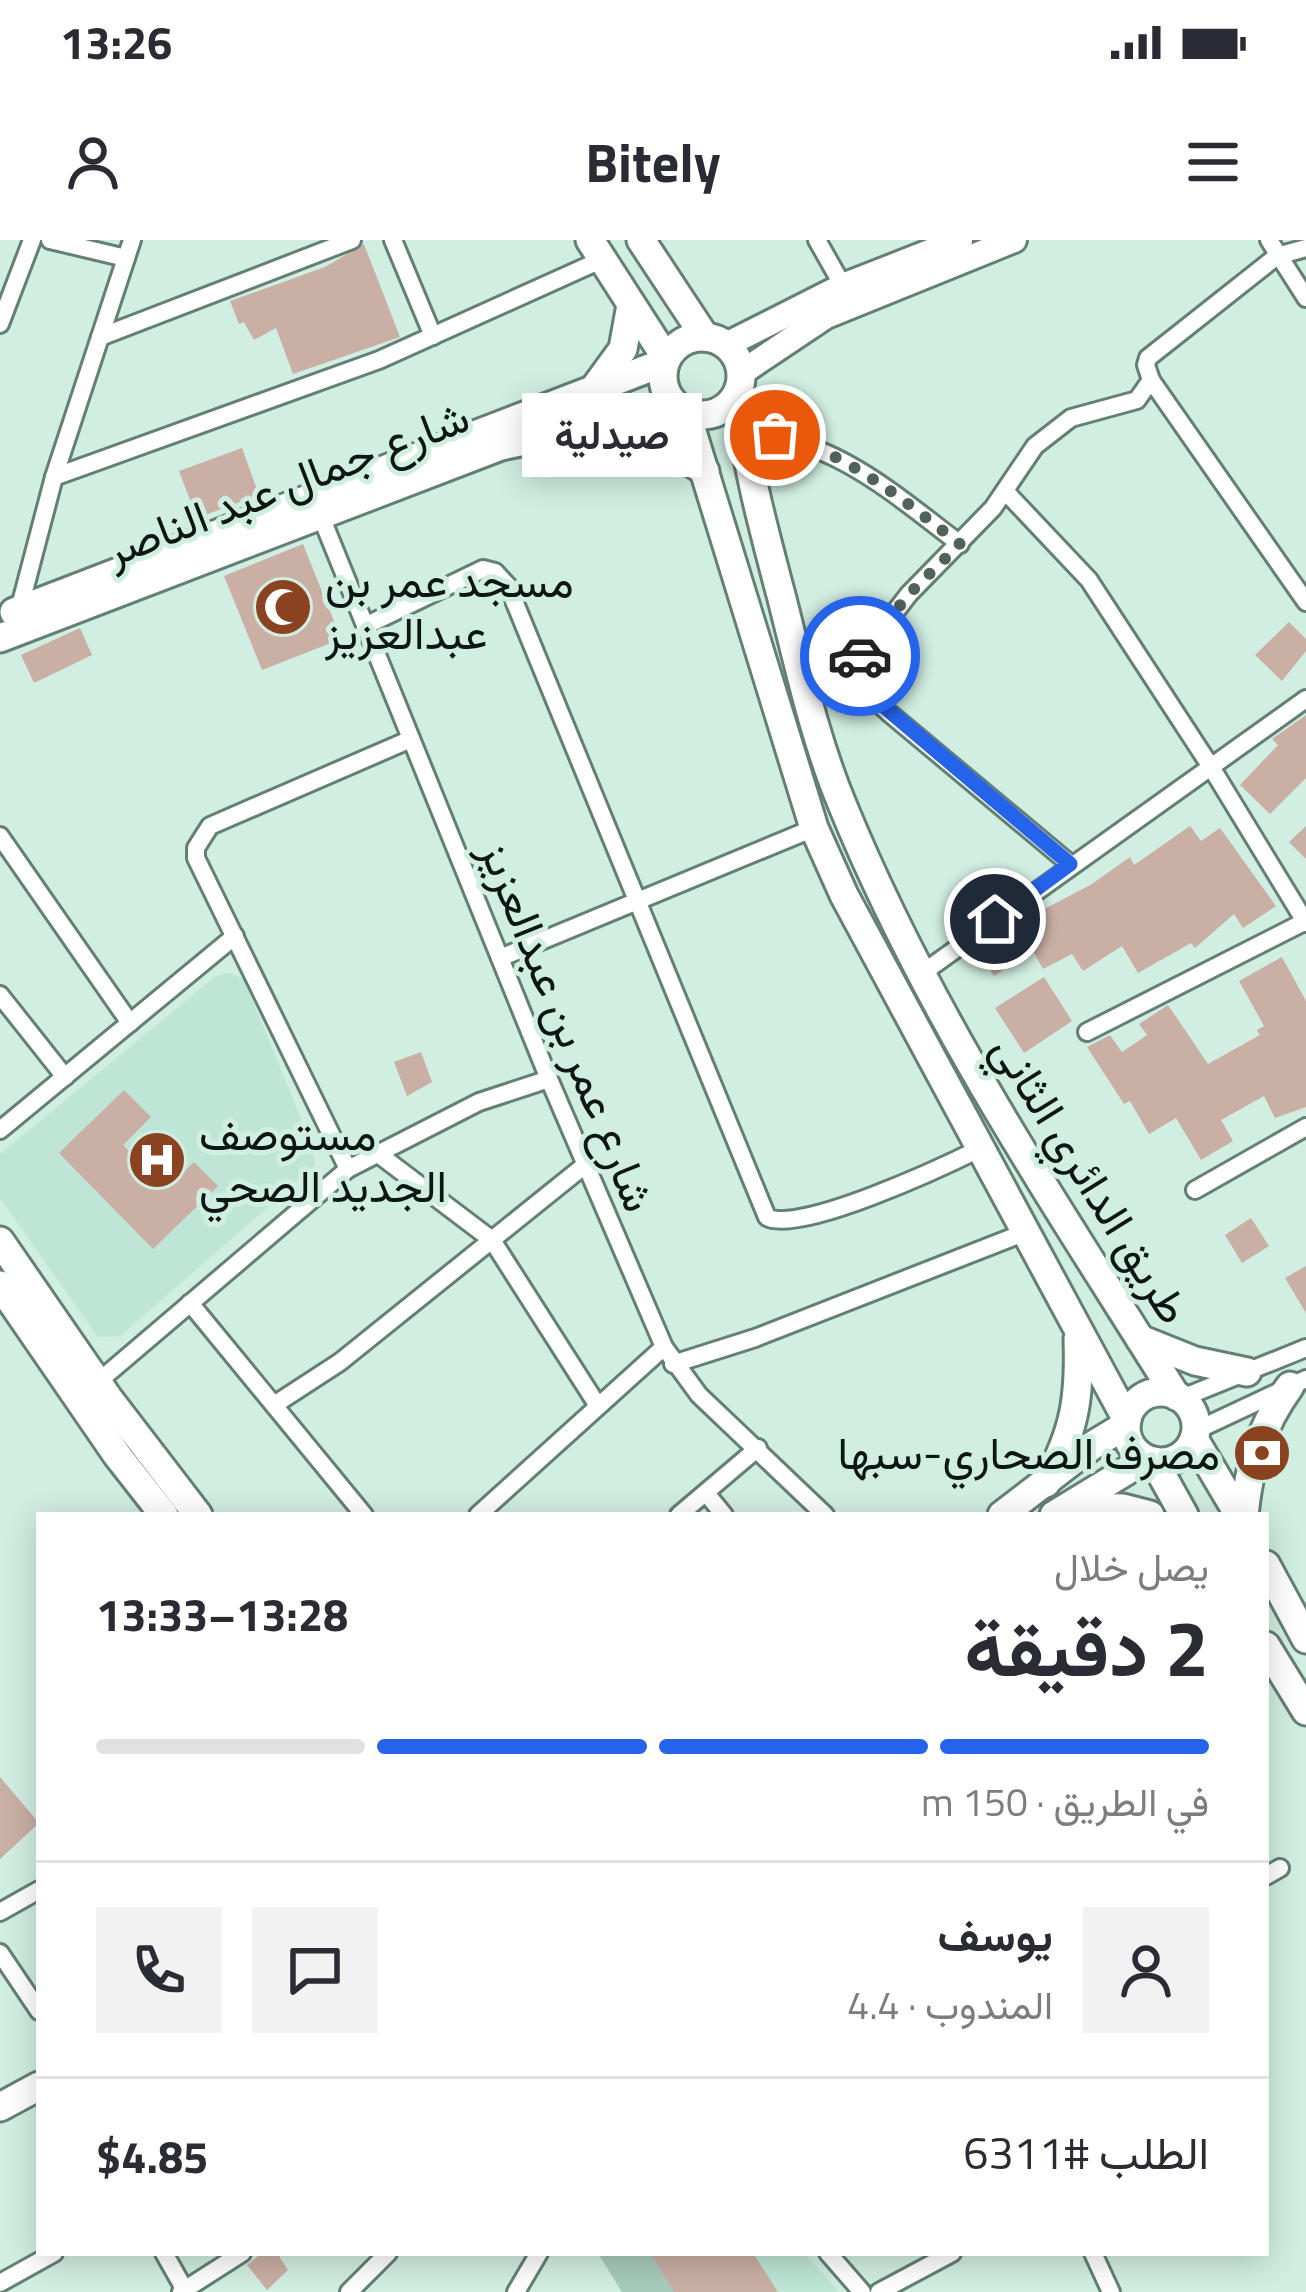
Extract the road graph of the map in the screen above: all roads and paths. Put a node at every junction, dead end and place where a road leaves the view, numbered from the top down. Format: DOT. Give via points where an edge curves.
graph roads {
  1 [pos="32,240"];
  2 [pos="50,240"];
  3 [pos="352,240"];
  4 [pos="392,240"];
  5 [pos="641,240"];
  6 [pos="817,240"];
  7 [pos="960,240"];
  8 [pos="1014,240"];
  9 [pos="1273,248"];
  10 [pos="1306,248"];
  11 [pos="129,249"];
  12 [pos="596,250"];
  13 [pos="843,286"];
  14 [pos="1306,298"];
  15 [pos="631,305"];
  16 [pos="0,324"];
  17 [pos="433,336"];
  18 [pos="100,337"];
  19 [pos="716,341"];
  20 [pos="666,360"];
  21 [pos="1151,380"];
  22 [pos="740,382"];
  23 [pos="594,387"];
  24 [pos="683,411"];
  25 [pos="608,424"];
  26 [pos="742,433"];
  27 [pos="705,471"];
  28 [pos="55,477"];
  29 [pos="1006,490"];
  30 [pos="320,514"];
  31 [pos="960,544"];
  32 [pos="1306,602"];
  33 [pos="8,625"];
  34 [pos="365,626"];
  35 [pos="1306,699"];
  36 [pos="411,739"];
  37 [pos="1211,767"];
  38 [pos="814,828"];
  39 [pos="0,836"];
  40 [pos="1070,864"];
  41 [pos="634,900"];
  42 [pos="1306,921"];
  43 [pos="895,923"];
  44 [pos="235,936"];
  45 [pos="865,937"];
  46 [pos="500,958"];
  47 [pos="921,974"];
  48 [pos="0,995"];
  49 [pos="130,1023"];
  50 [pos="1087,1032"];
  51 [pos="64,1077"];
  52 [pos="549,1079"];
  53 [pos="1306,1127"];
  54 [pos="0,1130"];
  55 [pos="981,1148"];
  56 [pos="376,1153"];
  57 [pos="585,1166"];
  58 [pos="348,1169"];
  59 [pos="1195,1190"];
  60 [pos="1026,1232"];
  61 [pos="492,1240"];
  62 [pos="0,1241"];
  63 [pos="0,1285"];
  64 [pos="190,1304"];
  65 [pos="1078,1329"];
  66 [pos="1140,1339"];
  67 [pos="1306,1348"];
  68 [pos="668,1355"];
  69 [pos="1247,1372"];
  70 [pos="1298,1382"];
  71 [pos="88,1391"];
  72 [pos="1179,1397"];
  73 [pos="274,1405"];
  74 [pos="598,1406"];
  75 [pos="1126,1422"];
  76 [pos="1195,1435"];
  77 [pos="758,1448"];
  78 [pos="1150,1460"];
  79 [pos="1046,1483"];
  80 [pos="706,1493"];
  81 [pos="162,1512"];
  82 [pos="195,1512"];
  83 [pos="362,1512"];
  84 [pos="481,1512"];
  85 [pos="683,1512"];
  86 [pos="722,1512"];
  87 [pos="822,1512"];
  88 [pos="1006,1512"];
  89 [pos="1059,1512"];
  90 [pos="1135,1512"];
  91 [pos="1182,1512"];
  92 [pos="1239,1512"];
  93 [pos="1242,1512"];
  94 [pos="1269,1571"];
  95 [pos="1306,1639"];
  96 [pos="1275,1681"];
  97 [pos="1306,1711"];
  98 [pos="36,1892"];
  99 [pos="0,1912"];
  100 [pos="0,1954"];
  101 [pos="36,2008"];
  102 [pos="36,2088"];
  103 [pos="36,2106"];
  104 [pos="0,2107"];
  105 [pos="0,2124"];
  106 [pos="49,2256"];
  107 [pos="166,2256"];
  108 [pos="237,2256"];
  109 [pos="385,2256"];
  110 [pos="537,2256"];
  111 [pos="831,2256"];
  112 [pos="946,2256"];
  113 [pos="1094,2256"];
  114 [pos="0,2283"];
  115 [pos="184,2291"];
  116 [pos="349,2292"];
  117 [pos="516,2292"];
  118 [pos="862,2292"];
  119 [pos="878,2292"];
  120 [pos="1111,2292"];
  1 -- 16 [label="street"];
  2 -- 11 [label="street"];
  3 -- 18 [label="street"];
  4 -- 17 [label="street"];
  5 -- 19 [label="main road"];
  6 -- 13 [label="street"];
  7 -- 13 [label="street"];
  8 -- 22 [label="street" via="826,316"];
  9 -- 10 [label="street"];
  9 -- 14 [label="street"];
  9 -- 21 [label="street" via="1148,358"];
  11 -- 18 [label="street"];
  12 -- 15 [label="main road"];
  12 -- 17 [label="street"];
  13 -- 19 [label="street"];
  15 -- 20 [label="main road"];
  15 -- 23 [label="main road" via="623,349"];
  17 -- 28 [label="street"];
  18 -- 28 [label="street"];
  19 -- 20 [label="main road" via="682,341"];
  19 -- 22 [label="main road"];
  20 -- 23 [label="main road, شارع جمال عبد الناصر"];
  20 -- 24 [label="main road" via="662,379"];
  21 -- 29 [label="street" via="1137,400 1085,412 1053,432"];
  21 -- 32 [label="street"];
  22 -- 24 [label="main road" via="722,410"];
  22 -- 26 [label="main road, طريق الدائري الثاني"];
  23 -- 33 [label="main road, شارع جمال عبد الناصر"];
  24 -- 25 [label="main road, شارع جمال عبد الناصر"];
  24 -- 27 [label="main road, طريق الدائري الثاني"];
  25 -- 27 [label="main road" via="653,438"];
  25 -- 30 [label="main road, شارع جمال عبد الناصر" via="501,446"];
  26 -- 31 [label="street" via="823,448"];
  26 -- 43 [label="main road, طريق الدائري الثاني" via="818,740"];
  27 -- 38 [label="main road, طريق الدائري الثاني"];
  28 -- 33 [label="street"];
  29 -- 31 [label="street"];
  29 -- 37 [label="street" via="1089,580"];
  30 -- 33 [label="main road, شارع جمال عبد الناصر"];
  30 -- 34 [label="street, شارع عمر بن عبدالعزيز"];
  31 -- 40 [label="street" via="866,646 854,675"];
  34 -- 36 [label="street, شارع عمر بن عبدالعزيز"];
  34 -- 41 [label="street" via="483,569 500,576"];
  35 -- 37 [label="street"];
  36 -- 44 [label="street" via="203,831 196,858"];
  36 -- 46 [label="street, شارع عمر بن عبدالعزيز"];
  37 -- 40 [label="street"];
  37 -- 42 [label="street"];
  38 -- 41 [label="street"];
  38 -- 45 [label="main road, طريق الدائري الثاني"];
  39 -- 49 [label="street"];
  40 -- 47 [label="street"];
  41 -- 46 [label="street"];
  41 -- 55 [label="street" via="772,1221 819,1216"];
  42 -- 50 [label="street"];
  43 -- 45 [label="main road"];
  43 -- 47 [label="main road, طريق الدائري الثاني"];
  44 -- 49 [label="street"];
  44 -- 58 [label="street"];
  45 -- 55 [label="main road, طريق الدائري الثاني"];
  46 -- 52 [label="street, شارع عمر بن عبدالعزيز"];
  47 -- 66 [label="main road, طريق الدائري الثاني" via="1024,1160"];
  48 -- 51 [label="street"];
  49 -- 51 [label="street"];
  51 -- 54 [label="street"];
  52 -- 56 [label="street" via="478,1102"];
  52 -- 57 [label="street, شارع عمر بن عبدالعزيز"];
  53 -- 59 [label="street"];
  55 -- 60 [label="main road, طريق الدائري الثاني"];
  56 -- 58 [label="street"];
  56 -- 61 [label="street"];
  57 -- 61 [label="street"];
  57 -- 68 [label="street, شارع عمر بن عبدالعزيز"];
  58 -- 64 [label="street"];
  60 -- 65 [label="main road, طريق الدائري الثاني"];
  60 -- 68 [label="street" via="754,1338"];
  61 -- 73 [label="street"];
  61 -- 74 [label="street"];
  62 -- 71 [label="main road"];
  63 -- 71 [label="main road"];
  64 -- 71 [label="street"];
  64 -- 73 [label="street"];
  65 -- 75 [label="main road, طريق الدائري الثاني"];
  65 -- 79 [label="main road" via="1080,1395"];
  66 -- 69 [label="main road"];
  66 -- 72 [label="main road, طريق الدائري الثاني"];
  67 -- 69 [label="street"];
  68 -- 74 [label="street"];
  68 -- 77 [label="street, شارع عمر بن عبدالعزيز"];
  69 -- 72 [label="street"];
  70 -- 76 [label="street"];
  70 -- 93 [label="main road" via="1255,1450"];
  71 -- 81 [label="main road"];
  71 -- 82 [label="main road"];
  72 -- 75 [label="main road" via="1142,1398"];
  72 -- 76 [label="main road" via="1193,1413"];
  73 -- 83 [label="street"];
  74 -- 84 [label="street"];
  75 -- 78 [label="main road" via="1131,1444"];
  75 -- 79 [label="main road"];
  76 -- 78 [label="main road" via="1175,1459"];
  76 -- 92 [label="main road"];
  77 -- 80 [label="street"];
  77 -- 87 [label="street, شارع عمر بن عبدالعزيز"];
  78 -- 89 [label="main road"];
  78 -- 91 [label="main road"];
  79 -- 88 [label="main road"];
  80 -- 85 [label="street"];
  80 -- 86 [label="street"];
  89 -- 90 [label="main road"];
  94 -- 95 [label="main road"];
  96 -- 97 [label="main road"];
  98 -- 99 [label="street"];
  100 -- 101 [label="street"];
  102 -- 104 [label="main road"];
  103 -- 105 [label="main road"];
  106 -- 114 [label="street"];
  107 -- 115 [label="street"];
  108 -- 115 [label="street"];
  109 -- 116 [label="street"];
  110 -- 117 [label="street"];
  111 -- 118 [label="street"];
  112 -- 119 [label="street"];
  113 -- 120 [label="street"];
}
